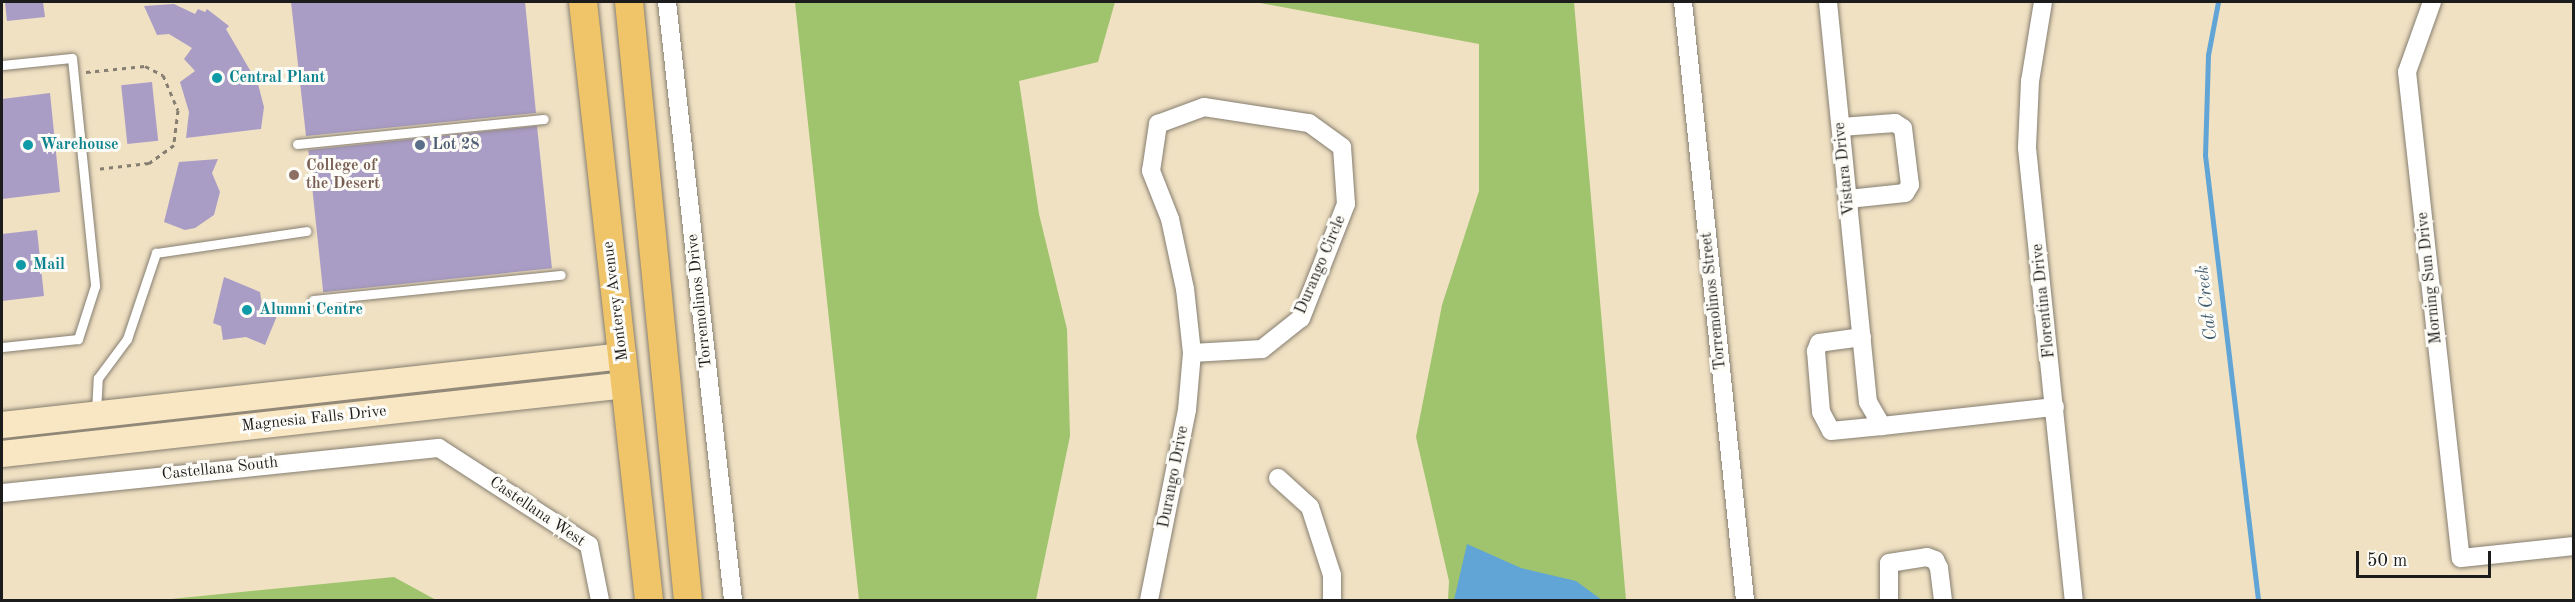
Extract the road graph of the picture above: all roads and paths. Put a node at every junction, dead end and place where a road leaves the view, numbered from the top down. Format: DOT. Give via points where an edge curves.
graph roads {
  1 [pos="584,2"];
  2 [pos="629,2"];
  3 [pos="668,2"];
  4 [pos="1683,2"];
  5 [pos="1828,2"];
  6 [pos="2043,2"];
  7 [pos="2432,2"];
  8 [pos="2,65"];
  9 [pos="75,73"];
  10 [pos="544,119"];
  11 [pos="1840,127"];
  12 [pos="297,144"];
  13 [pos="85,170"];
  14 [pos="1848,199"];
  15 [pos="306,231"];
  16 [pos="561,275"];
  17 [pos="313,300"];
  18 [pos="1862,337"];
  19 [pos="2,347"];
  20 [pos="1192,353"];
  21 [pos="622,356"];
  22 [pos="626,385"];
  23 [pos="2055,407"];
  24 [pos="96,414"];
  25 [pos="2,425"];
  26 [pos="1882,426"];
  27 [pos="439,448"];
  28 [pos="2,454"];
  29 [pos="1278,478"];
  30 [pos="2,493"];
  31 [pos="2574,546"];
  32 [pos="600,600"];
  33 [pos="649,600"];
  34 [pos="667,600"];
  35 [pos="688,600"];
  36 [pos="733,600"];
  37 [pos="1149,600"];
  38 [pos="1332,600"];
  39 [pos="1745,600"];
  40 [pos="1889,600"];
  41 [pos="1942,600"];
  42 [pos="2074,600"];
  1 -- 21 [label="main road, Monterey Avenue"];
  2 -- 35 [label="main road"];
  3 -- 36 [label="street, Torremolinos Drive"];
  4 -- 39 [label="street, Torremolinos Street"];
  5 -- 11 [label="street, Vistara Drive"];
  6 -- 23 [label="street, Florentina Drive" via="2030,81 2027,148"];
  7 -- 31 [label="street, Morning Sun Drive" via="2407,72 2461,558"];
  8 -- 9 [label="lane" via="72,58"];
  9 -- 13 [label="lane"];
  9 -- 13 [label="path" via="145,66 163,75 178,110 174,145 149,163"];
  10 -- 12 [label="lane"];
  11 -- 14 [label="street, Vistara Drive"];
  11 -- 14 [label="street" via="1895,123 1903,128 1910,185 1905,193"];
  13 -- 19 [label="lane" via="95,286 78,339"];
  14 -- 18 [label="street, Vistara Drive"];
  15 -- 24 [label="lane" via="156,253 127,339 98,378"];
  16 -- 17 [label="lane"];
  18 -- 26 [label="street, Vistara Drive" via="1868,402"];
  18 -- 26 [label="street" via="1820,343 1816,351 1821,412 1832,431"];
  20 -- 20 [label="street, Durango Circle" via="1262,349 1301,318 1346,204 1342,147 1309,123 1204,107 1158,124 1151,171 1170,219"];
  20 -- 37 [label="street, Durango Drive" via="1187,410"];
  21 -- 22 [label="main road, Monterey Avenue"];
  21 -- 24 [label="street, Magnesia Falls Drive"];
  21 -- 34 [label="main road" via="632,358 642,384"];
  22 -- 28 [label="street, Magnesia Falls Drive"];
  22 -- 33 [label="main road, Monterey Avenue"];
  23 -- 26 [label="street"];
  23 -- 42 [label="street, Florentina Drive"];
  24 -- 25 [label="street, Magnesia Falls Drive"];
  27 -- 30 [label="street, Castellana South"];
  27 -- 32 [label="street, Castellana West" via="589,545"];
  29 -- 38 [label="street" via="1310,507 1332,575"];
  40 -- 41 [label="street" via="1889,563 1927,557 1935,560 1939,568"];
}
